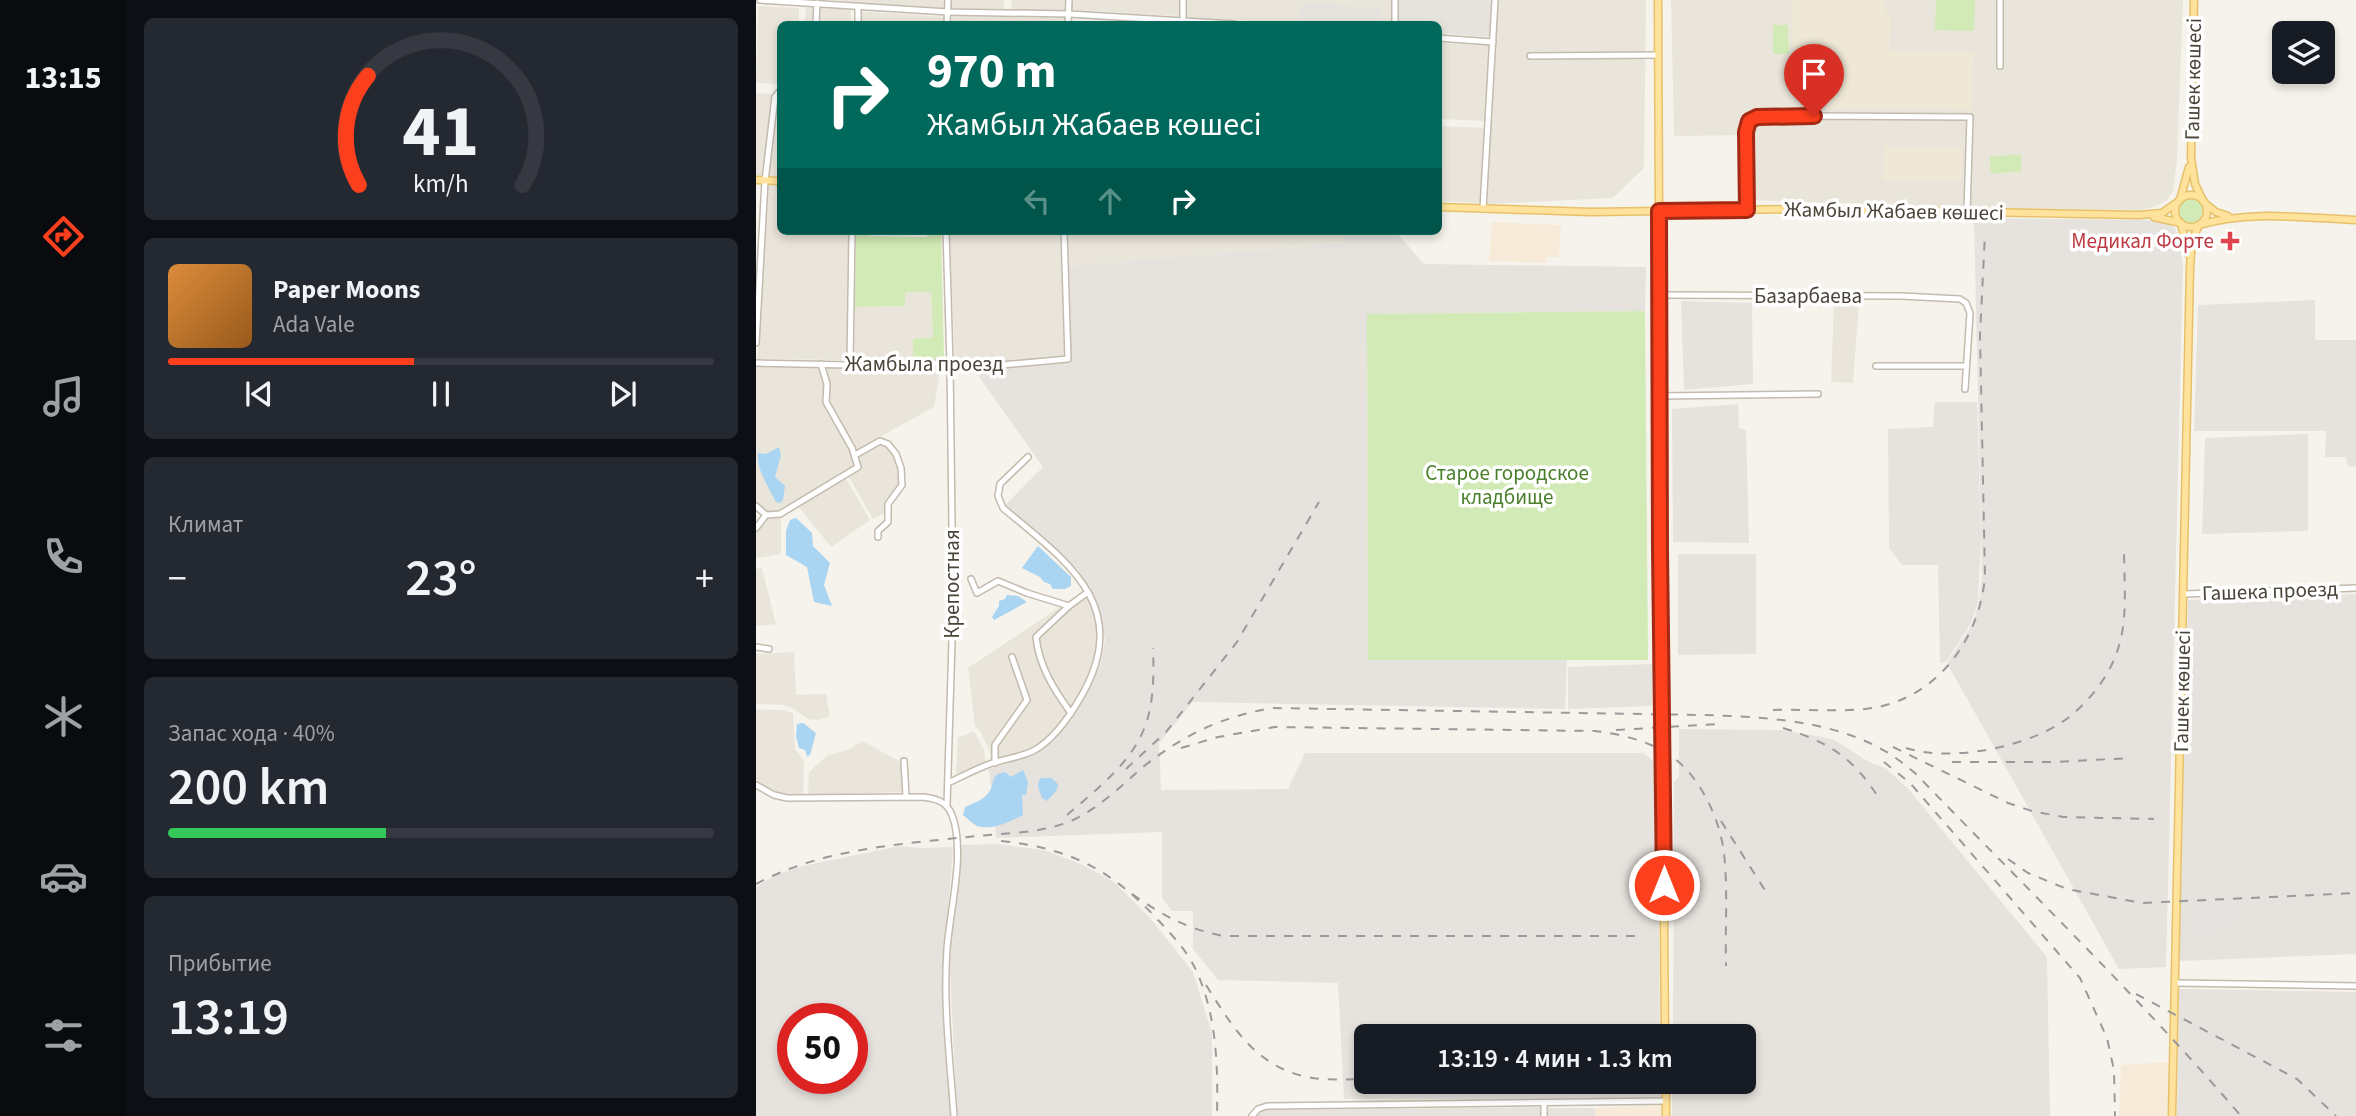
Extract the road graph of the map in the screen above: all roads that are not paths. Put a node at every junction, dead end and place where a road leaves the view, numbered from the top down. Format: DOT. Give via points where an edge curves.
graph roads {
  1 [pos="760,0"];
  2 [pos="948,0"];
  3 [pos="1069,0"];
  4 [pos="1183,0"];
  5 [pos="1395,0"];
  6 [pos="1495,0"];
  7 [pos="2000,0"];
  8 [pos="2194,0"];
  9 [pos="1658,2"];
  10 [pos="817,3"];
  11 [pos="858,6"];
  12 [pos="948,12"];
  13 [pos="1069,14"];
  14 [pos="816,21"];
  15 [pos="858,21"];
  16 [pos="947,21"];
  17 [pos="1068,21"];
  18 [pos="1158,21"];
  19 [pos="1183,21"];
  20 [pos="1395,21"];
  21 [pos="1442,38"];
  22 [pos="1493,41"];
  23 [pos="1658,55"];
  24 [pos="1530,56"];
  25 [pos="2000,66"];
  26 [pos="777,95"];
  27 [pos="2191,158"];
  28 [pos="756,180"];
  29 [pos="765,181"];
  30 [pos="777,181"];
  31 [pos="2179,201"];
  32 [pos="2204,202"];
  33 [pos="1442,207"];
  34 [pos="1483,209"];
  35 [pos="1747,210"];
  36 [pos="1659,211"];
  37 [pos="1967,212"];
  38 [pos="2139,215"];
  39 [pos="2237,217"];
  40 [pos="2356,220"];
  41 [pos="2181,223"];
  42 [pos="2199,225"];
  43 [pos="852,235"];
  44 [pos="946,235"];
  45 [pos="1064,235"];
  46 [pos="2189,267"];
  47 [pos="1660,295"];
  48 [pos="756,342"];
  49 [pos="756,363"];
  50 [pos="950,363"];
  51 [pos="821,364"];
  52 [pos="850,365"];
  53 [pos="1876,366"];
  54 [pos="1966,366"];
  55 [pos="1965,389"];
  56 [pos="1818,394"];
  57 [pos="1659,396"];
  58 [pos="855,455"];
  59 [pos="1028,457"];
  60 [pos="756,506"];
  61 [pos="766,515"];
  62 [pos="756,528"];
  63 [pos="878,537"];
  64 [pos="971,579"];
  65 [pos="2356,588"];
  66 [pos="1088,592"];
  67 [pos="2184,594"];
  68 [pos="1069,606"];
  69 [pos="756,647"];
  70 [pos="769,649"];
  71 [pos="1012,657"];
  72 [pos="1071,713"];
  73 [pos="904,761"];
  74 [pos="995,763"];
  75 [pos="948,783"];
  76 [pos="756,785"];
  77 [pos="906,796"];
  78 [pos="947,805"];
  79 [pos="2176,983"];
  80 [pos="2356,986"];
  81 [pos="1665,1024"];
  82 [pos="1666,1094"];
  83 [pos="1666,1101"];
  84 [pos="1544,1104"];
  85 [pos="954,1116"];
  86 [pos="1252,1116"];
  87 [pos="1544,1116"];
  88 [pos="1666,1116"];
  89 [pos="2172,1116"];
  1 -- 10 [label="street"];
  2 -- 12 [label="street"];
  3 -- 13 [label="street"];
  4 -- 19 [label="street"];
  5 -- 20 [label="street"];
  6 -- 22 [label="street"];
  7 -- 25 [label="street"];
  8 -- 27 [label="main road, Гашек көшесі"];
  9 -- 23 [label="main road"];
  10 -- 11 [label="street"];
  10 -- 14 [label="street"];
  11 -- 12 [label="street"];
  11 -- 15 [label="street"];
  12 -- 13 [label="street"];
  12 -- 16 [label="street"];
  13 -- 17 [label="street"];
  13 -- 18 [label="street"];
  21 -- 22 [label="street"];
  22 -- 34 [label="street"];
  23 -- 24 [label="street"];
  23 -- 36 [label="main road"];
  26 -- 29 [label="street"];
  27 -- 31 [label="main road, Гашек көшесі"];
  27 -- 32 [label="main road, Гашек көшесі" via="2194,181"];
  28 -- 29 [label="main road"];
  29 -- 30 [label="main road"];
  29 -- 48 [label="street"];
  31 -- 32 [label="main road" via="2192,195"];
  31 -- 38 [label="main road" via="2162,213"];
  31 -- 41 [label="main road" via="2175,213"];
  32 -- 39 [label="main road" via="2219,214"];
  32 -- 42 [label="main road" via="2206,215"];
  33 -- 34 [label="main road, Жамбыл Жабаев көшесі"];
  34 -- 36 [label="main road, Жамбыл Жабаев көшесі"];
  35 -- 36 [label="main road, Жамбыл Жабаев көшесі"];
  35 -- 37 [label="main road, Жамбыл Жабаев көшесі"];
  35 -- 37 [label="street" via="1746,132 1754,118 1970,117"];
  36 -- 47 [label="main road"];
  37 -- 38 [label="main road, Жамбыл Жабаев көшесі"];
  38 -- 41 [label="main road"];
  39 -- 40 [label="main road"];
  39 -- 42 [label="main road"];
  41 -- 42 [label="main road"];
  41 -- 46 [label="main road, Гашек көшесі"];
  42 -- 46 [label="main road, Гашек көшесі"];
  43 -- 52 [label="street"];
  44 -- 50 [label="street, Крепостная"];
  45 -- 50 [label="street, Жамбыла проезд" via="1068,359 977,368"];
  46 -- 67 [label="main road, Гашек көшесі"];
  47 -- 54 [label="street, Базарбаева" via="1956,299 1966,303 1969,313"];
  47 -- 57 [label="main road"];
  49 -- 51 [label="street, Жамбыла проезд"];
  50 -- 52 [label="street, Жамбыла проезд"];
  50 -- 75 [label="street, Крепостная" via="953,608"];
  51 -- 52 [label="street, Жамбыла проезд"];
  51 -- 58 [label="street, Жамбыла проезд" via="827,377 826,402"];
  53 -- 54 [label="street"];
  54 -- 55 [label="street"];
  56 -- 57 [label="street"];
  57 -- 81 [label="main road"];
  58 -- 61 [label="street, Жамбыла проезд" via="858,467 780,514"];
  58 -- 63 [label="street" via="885,442 901,468 902,485 888,504 888,522"];
  59 -- 66 [label="street" via="1000,484 998,500 1077,573"];
  60 -- 61 [label="street"];
  61 -- 62 [label="street"];
  64 -- 68 [label="street" via="977,593 999,581"];
  65 -- 67 [label="street, Гашека проезд"];
  66 -- 68 [label="street"];
  66 -- 72 [label="street" via="1101,650"];
  67 -- 79 [label="main road, Гашек көшесі"];
  68 -- 72 [label="street" via="1035,639 1053,688"];
  69 -- 70 [label="street"];
  71 -- 74 [label="street" via="1027,700 996,743"];
  72 -- 74 [label="street" via="1040,746"];
  73 -- 77 [label="street"];
  74 -- 75 [label="street"];
  75 -- 78 [label="street, Крепостная"];
  76 -- 77 [label="street" via="787,798"];
  77 -- 78 [label="street" via="935,798"];
  78 -- 85 [label="street, Крепостная" via="957,843 946,974"];
  79 -- 80 [label="street"];
  79 -- 89 [label="main road, Гашек көшесі"];
  82 -- 83 [label="main road"];
  83 -- 84 [label="street"];
  83 -- 88 [label="main road"];
  84 -- 86 [label="street" via="1267,1106"];
  84 -- 87 [label="street"];
}
